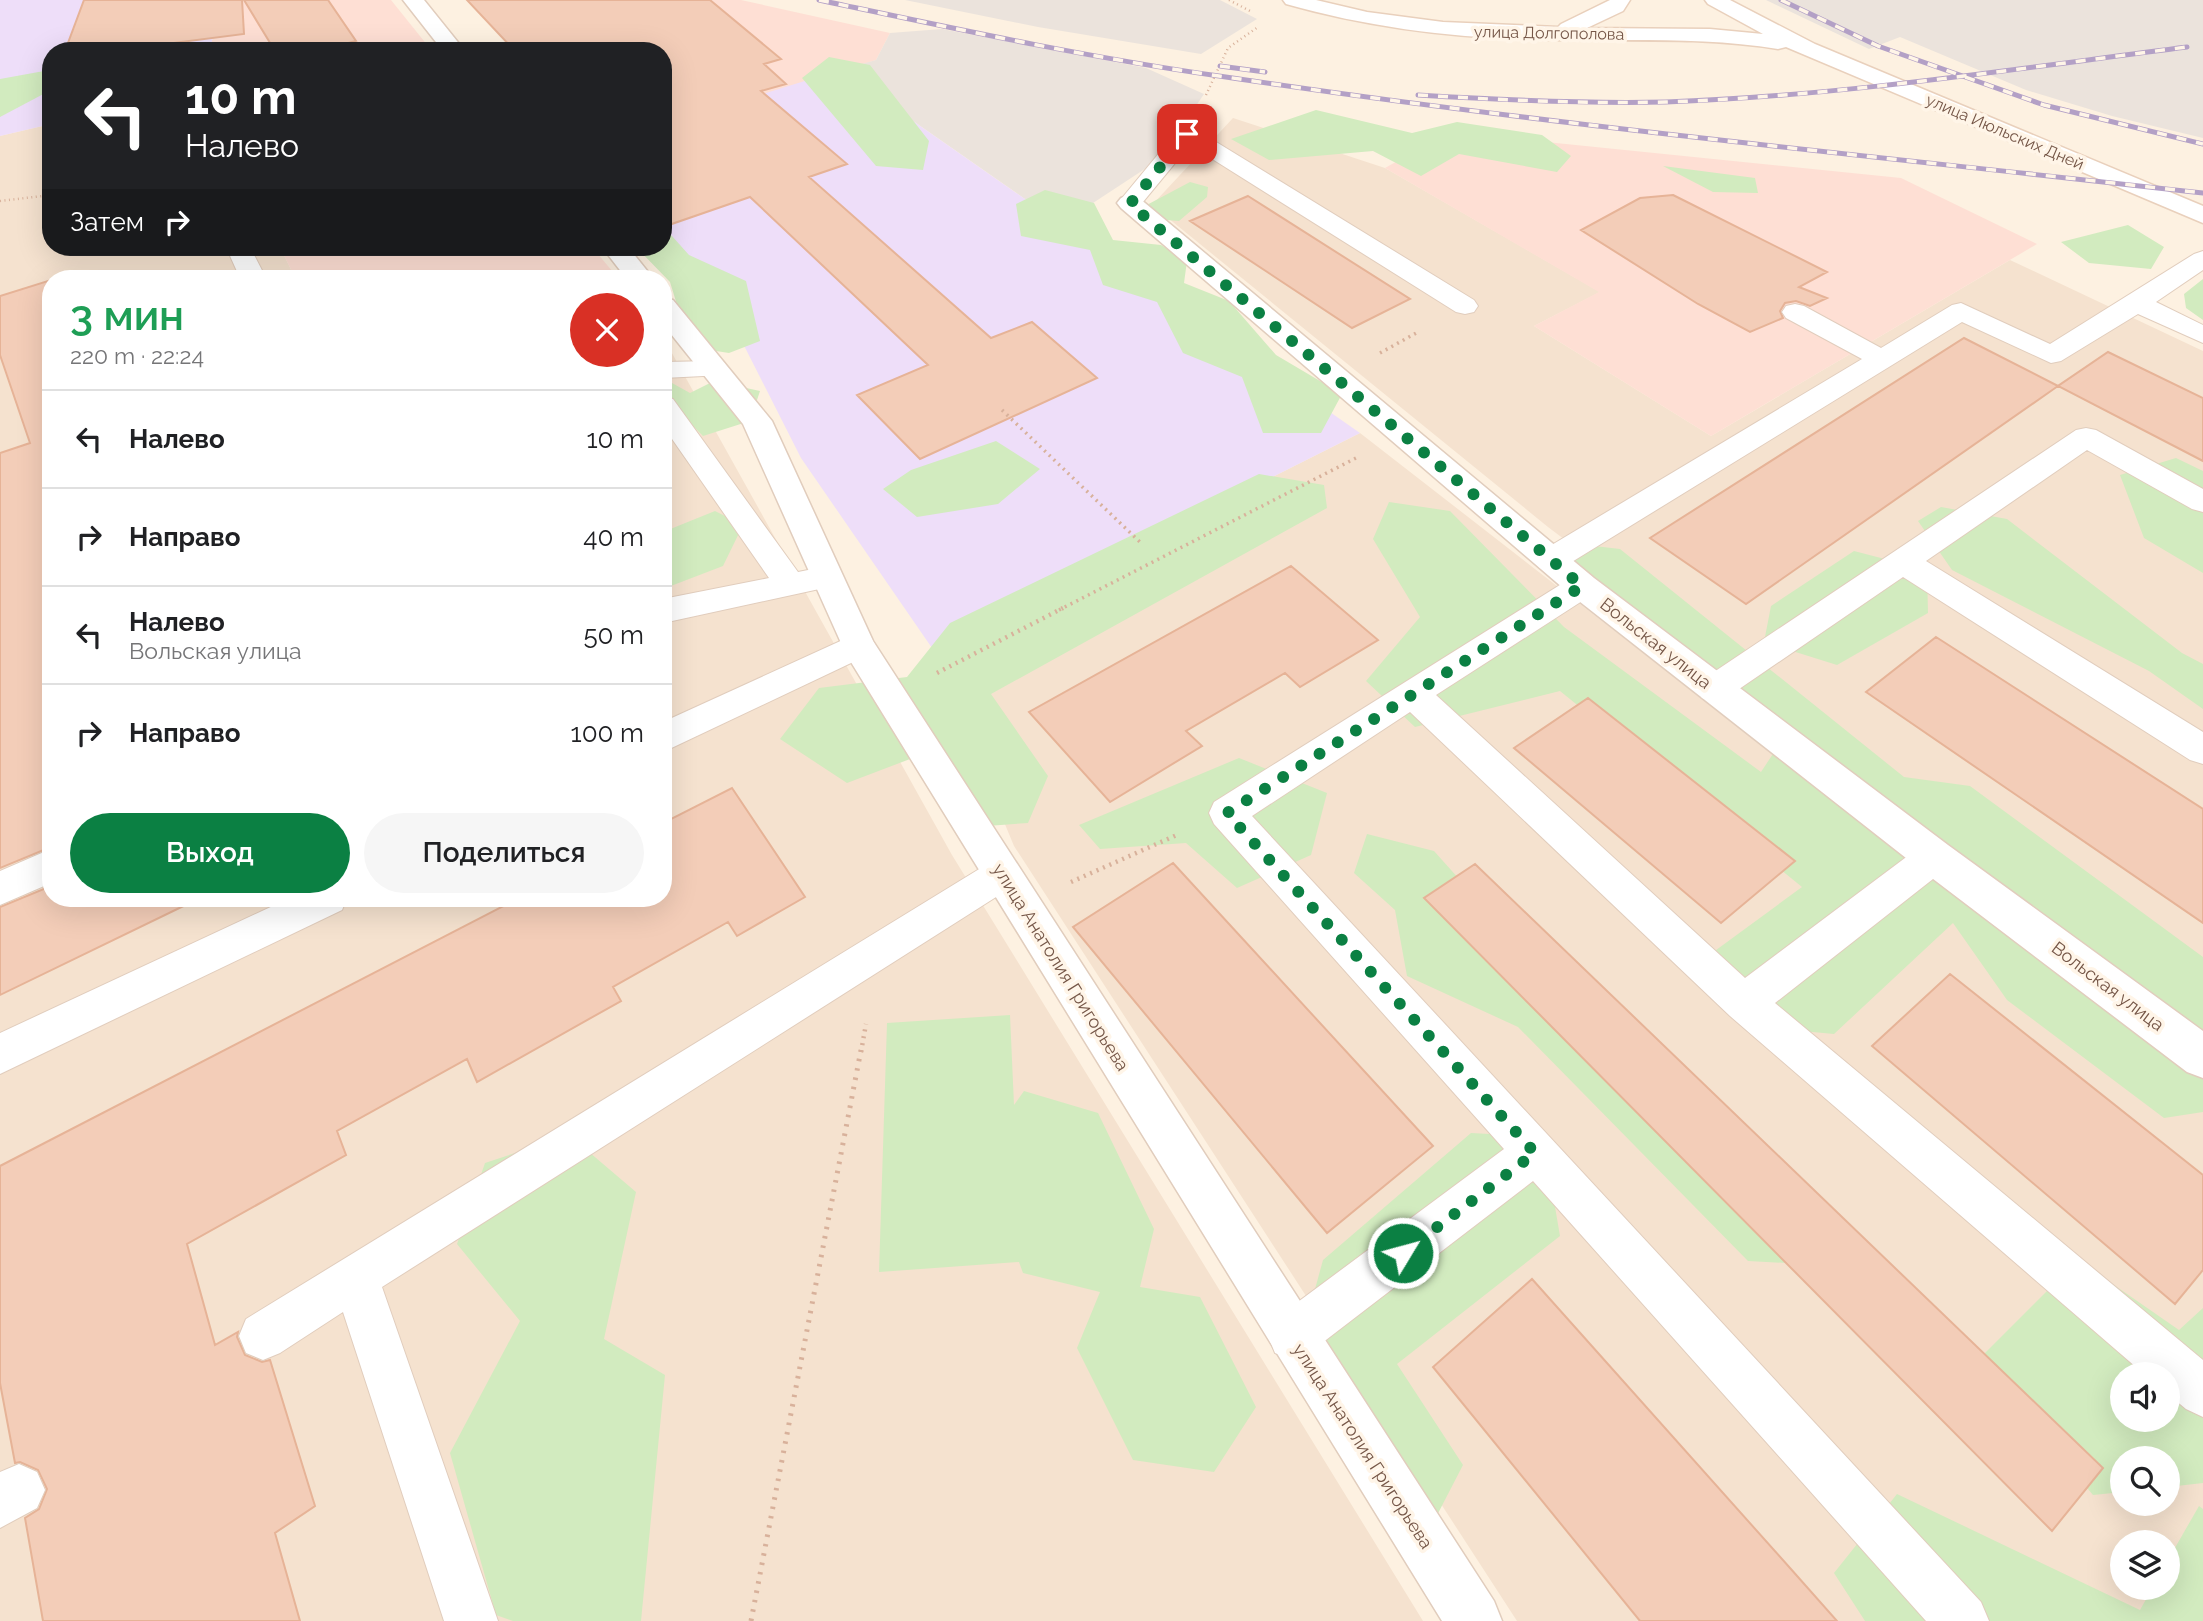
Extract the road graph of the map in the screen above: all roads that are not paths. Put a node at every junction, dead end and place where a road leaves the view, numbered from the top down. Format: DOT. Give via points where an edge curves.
graph roads {
  1 [pos="413,0"];
  2 [pos="1293,0"];
  3 [pos="1620,0"];
  4 [pos="1715,0"];
  5 [pos="1524,34"];
  6 [pos="447,42"];
  7 [pos="1807,49"];
  8 [pos="1130,204"];
  9 [pos="2203,215"];
  10 [pos="622,256"];
  11 [pos="2203,259"];
  12 [pos="634,270"];
  13 [pos="2137,303"];
  14 [pos="1465,306"];
  15 [pos="1796,312"];
  16 [pos="672,317"];
  17 [pos="2203,334"];
  18 [pos="1882,359"];
  19 [pos="714,369"];
  20 [pos="672,370"];
  21 [pos="672,418"];
  22 [pos="2203,502"];
  23 [pos="1551,560"];
  24 [pos="1902,561"];
  25 [pos="828,577"];
  26 [pos="790,585"];
  27 [pos="1582,586"];
  28 [pos="672,609"];
  29 [pos="858,645"];
  30 [pos="1714,689"];
  31 [pos="1412,692"];
  32 [pos="672,734"];
  33 [pos="2203,750"];
  34 [pos="1934,857"];
  35 [pos="42,869"];
  36 [pos="0,888"];
  37 [pos="1012,889"];
  38 [pos="288,907"];
  39 [pos="262,913"];
  40 [pos="1744,1003"];
  41 [pos="0,1054"];
  42 [pos="2203,1057"];
  43 [pos="1535,1153"];
  44 [pos="355,1277"];
  45 [pos="263,1336"];
  46 [pos="1292,1336"];
  47 [pos="2203,1392"];
  48 [pos="471,1621"];
  49 [pos="1474,1621"];
  50 [pos="1962,1621"];
  1 -- 6 [label="street"];
  2 -- 5 [label="street, улица Долгополова" via="1438,30"];
  3 -- 5 [label="street" via="1616,7 1572,27"];
  4 -- 7 [label="street"];
  5 -- 7 [label="street, улица Долгополова" via="1755,38"];
  7 -- 9 [label="street, улица Июльских Дней"];
  8 -- 14 [label="lane" via="1187,134"];
  8 -- 23 [label="street, Вольская улица"];
  10 -- 12 [label="street"];
  11 -- 13 [label="lane"];
  13 -- 17 [label="lane"];
  13 -- 18 [label="lane" via="2051,355 1961,311"];
  15 -- 18 [label="lane"];
  16 -- 19 [label="street, улица Анатолия Григорьева"];
  18 -- 23 [label="lane"];
  19 -- 20 [label="lane"];
  19 -- 25 [label="street, улица Анатолия Григорьева" via="757,421"];
  21 -- 26 [label="lane"];
  22 -- 24 [label="lane" via="2086,437"];
  23 -- 27 [label="street, Вольская улица"];
  24 -- 30 [label="lane"];
  24 -- 33 [label="lane"];
  25 -- 26 [label="lane"];
  25 -- 29 [label="street, улица Анатолия Григорьева"];
  26 -- 28 [label="lane"];
  27 -- 30 [label="street, Вольская улица"];
  27 -- 31 [label="lane"];
  29 -- 32 [label="lane"];
  29 -- 37 [label="street, улица Анатолия Григорьева"];
  30 -- 34 [label="street, Вольская улица"];
  31 -- 40 [label="lane"];
  31 -- 43 [label="lane" via="1227,813"];
  34 -- 40 [label="lane"];
  34 -- 42 [label="street, Вольская улица"];
  35 -- 36 [label="lane"];
  37 -- 44 [label="lane" via="880,950"];
  37 -- 46 [label="street, улица Анатолия Григорьева"];
  38 -- 39 [label="lane"];
  39 -- 41 [label="lane"];
  40 -- 47 [label="lane"];
  43 -- 46 [label="lane"];
  43 -- 50 [label="lane"];
  44 -- 45 [label="lane"];
  44 -- 48 [label="lane"];
  46 -- 49 [label="street, улица Анатолия Григорьева"];
}
